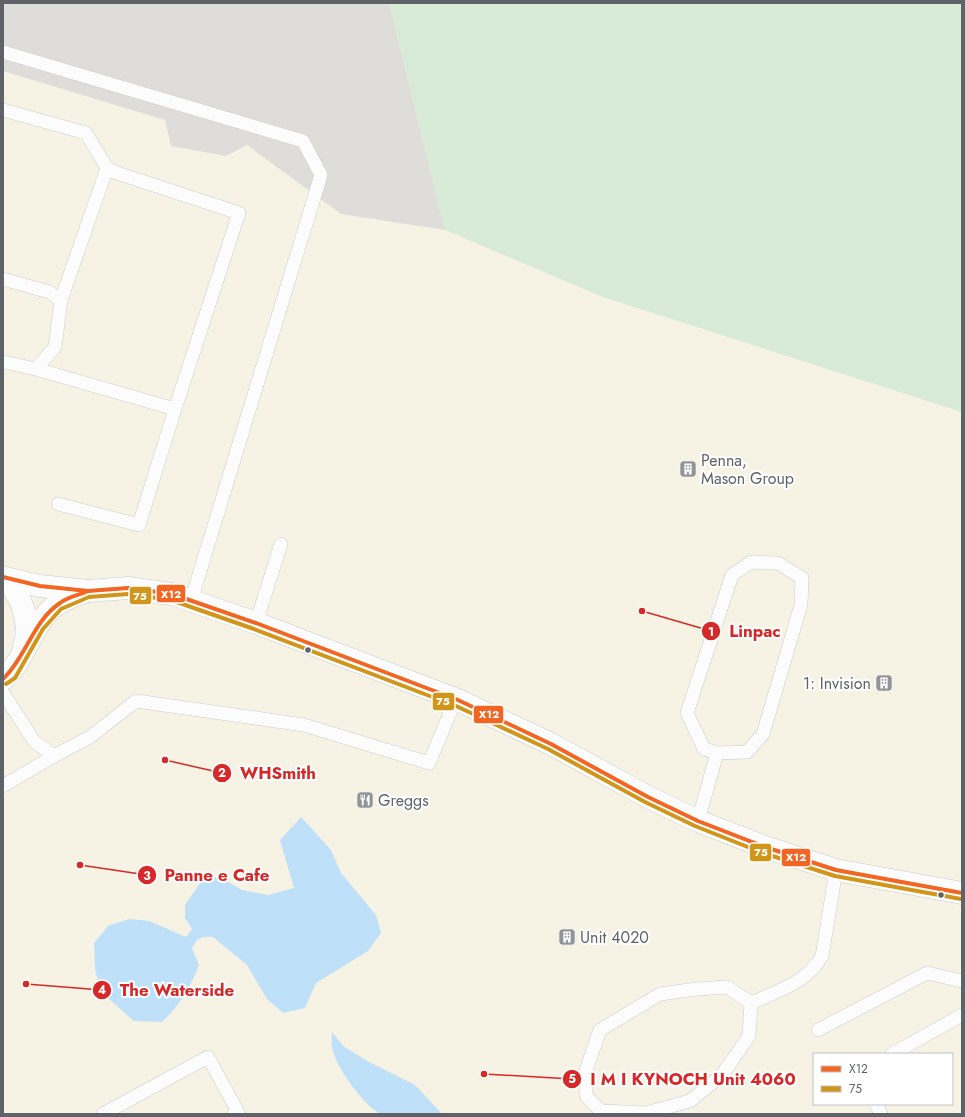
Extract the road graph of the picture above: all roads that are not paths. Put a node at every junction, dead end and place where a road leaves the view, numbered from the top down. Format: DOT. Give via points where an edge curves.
graph roads {
  1 [pos="3,52"];
  2 [pos="3,110"];
  3 [pos="107,168"];
  4 [pos="3,279"];
  5 [pos="61,300"];
  6 [pos="3,362"];
  7 [pos="36,369"];
  8 [pos="175,409"];
  9 [pos="58,504"];
  10 [pos="281,544"];
  11 [pos="4,577"];
  12 [pos="88,591"];
  13 [pos="191,601"];
  14 [pos="256,623"];
  15 [pos="22,654"];
  16 [pos="3,679"];
  17 [pos="3,693"];
  18 [pos="456,699"];
  19 [pos="718,753"];
  20 [pos="54,756"];
  21 [pos="3,786"];
  22 [pos="698,821"];
  23 [pos="836,870"];
  24 [pos="962,894"];
  25 [pos="962,981"];
  26 [pos="751,1003"];
  27 [pos="962,1015"];
  28 [pos="818,1030"];
  29 [pos="894,1053"];
  30 [pos="876,1105"];
  31 [pos="103,1114"];
  32 [pos="234,1114"];
  33 [pos="881,1114"];
  1 -- 13 [label="lane" via="303,141 321,175"];
  2 -- 3 [label="lane" via="86,133"];
  3 -- 5 [label="lane"];
  3 -- 8 [label="lane" via="239,213"];
  4 -- 5 [label="lane" via="49,292"];
  5 -- 7 [label="lane" via="55,347"];
  6 -- 7 [label="lane"];
  7 -- 8 [label="lane"];
  8 -- 9 [label="lane" via="139,525"];
  10 -- 14 [label="lane"];
  11 -- 12 [label="street" via="40,586"];
  11 -- 15 [label="street" via="23,606 26,627"];
  12 -- 13 [label="street" via="128,588 172,594"];
  12 -- 15 [label="street" via="57,604 38,625"];
  13 -- 14 [label="street"];
  14 -- 18 [label="street"];
  15 -- 16 [label="street" via="10,674"];
  17 -- 20 [label="lane" via="34,741"];
  18 -- 20 [label="lane" via="429,763 304,725 136,701 90,737"];
  18 -- 22 [label="street" via="551,744"];
  19 -- 19 [label="lane" via="704,749 687,713 732,575 751,562 778,563 802,578 801,605 763,734 747,752"];
  19 -- 22 [label="lane"];
  20 -- 21 [label="lane"];
  22 -- 23 [label="street" via="765,847"];
  23 -- 24 [label="street"];
  23 -- 26 [label="lane" via="822,956 815,968 800,980"];
  25 -- 28 [label="lane" via="927,974"];
  26 -- 26 [label="lane" via="726,987 660,994 600,1030 586,1070 586,1096 601,1111 646,1113 690,1101 722,1075 749,1036"];
  27 -- 29 [label="lane"];
  30 -- 33 [label="lane"];
  31 -- 32 [label="lane" via="208,1057 238,1112"];
}
